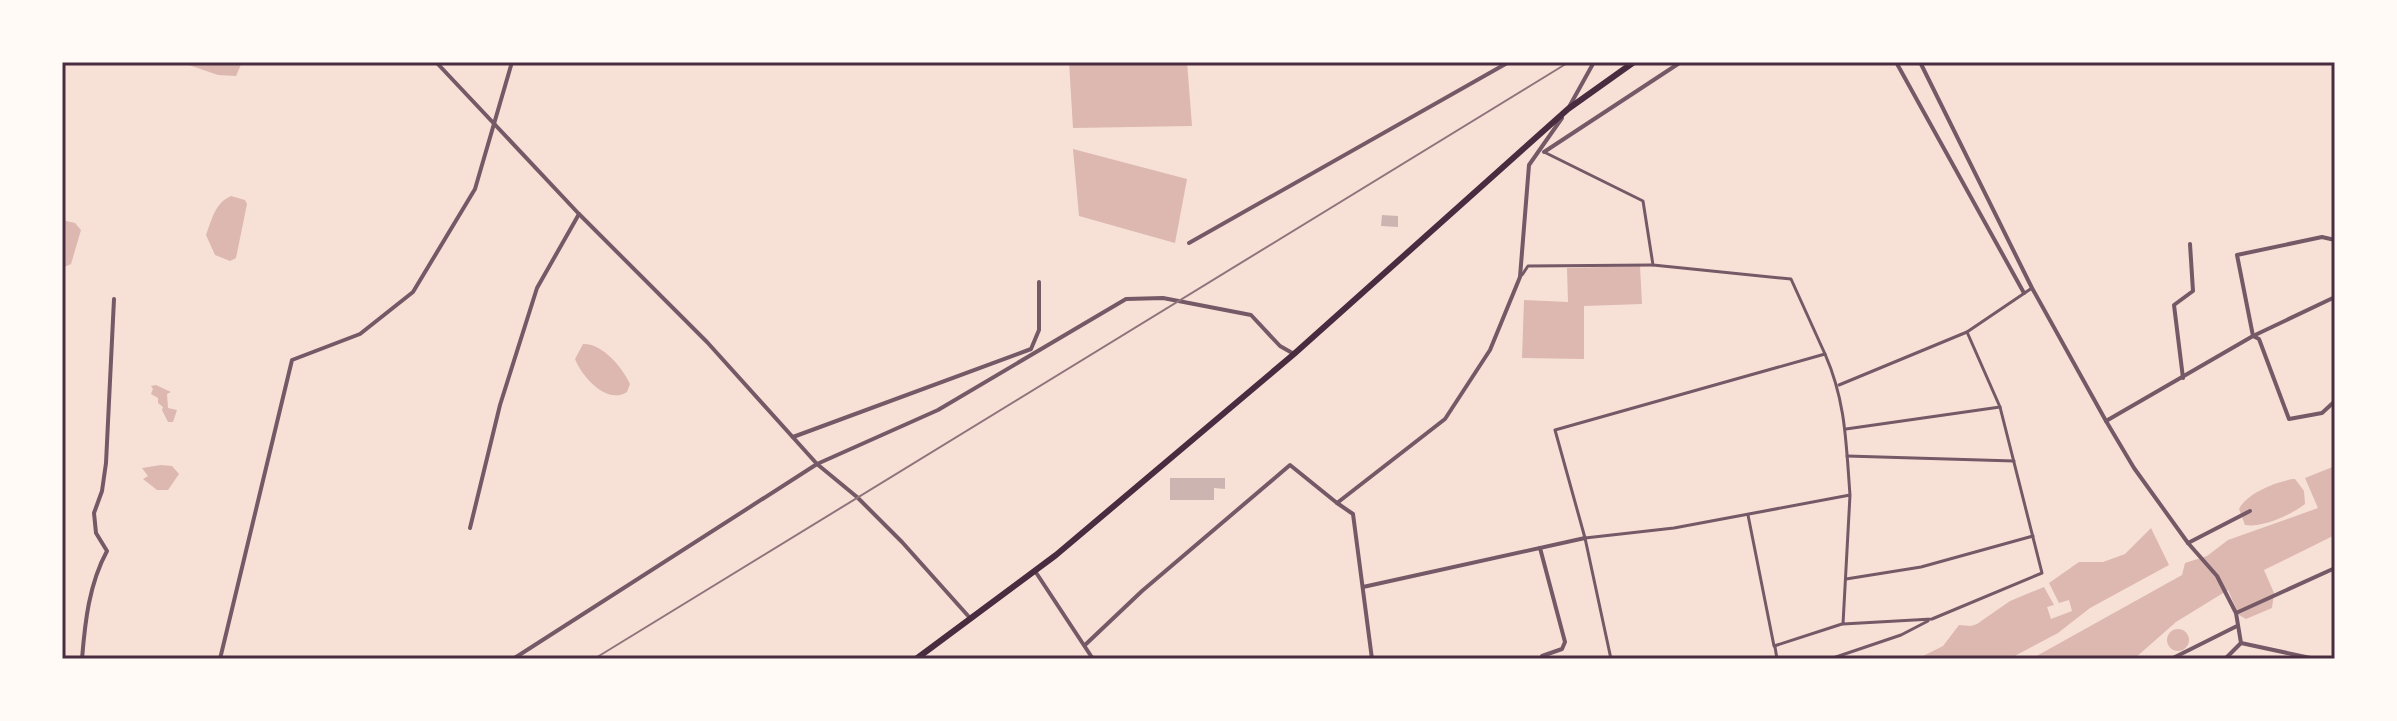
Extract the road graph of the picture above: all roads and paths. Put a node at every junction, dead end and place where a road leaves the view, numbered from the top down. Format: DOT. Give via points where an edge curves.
graph roads {
  1 [pos="436,62"];
  2 [pos="512,62"];
  3 [pos="1509,62"];
  4 [pos="1594,62"];
  5 [pos="1634,62"];
  6 [pos="1681,62"];
  7 [pos="1896,62"];
  8 [pos="1920,62"];
  9 [pos="1568,109"];
  10 [pos="493,121"];
  11 [pos="1544,152"];
  12 [pos="579,214"];
  13 [pos="2335,240"];
  14 [pos="1189,243"];
  15 [pos="2190,244"];
  16 [pos="1653,265"];
  17 [pos="1520,277"];
  18 [pos="1039,282"];
  19 [pos="2032,288"];
  20 [pos="2024,293"];
  21 [pos="2335,297"];
  22 [pos="114,299"];
  23 [pos="1967,332"];
  24 [pos="2253,336"];
  25 [pos="1294,354"];
  26 [pos="1825,354"];
  27 [pos="2183,378"];
  28 [pos="1839,385"];
  29 [pos="2335,401"];
  30 [pos="2000,407"];
  31 [pos="2106,421"];
  32 [pos="1846,429"];
  33 [pos="793,437"];
  34 [pos="1847,456"];
  35 [pos="2014,461"];
  36 [pos="817,464"];
  37 [pos="1850,495"];
  38 [pos="1337,503"];
  39 [pos="2250,511"];
  40 [pos="1748,515"];
  41 [pos="470,528"];
  42 [pos="2033,536"];
  43 [pos="1585,538"];
  44 [pos="2188,543"];
  45 [pos="1540,548"];
  46 [pos="2335,568"];
  47 [pos="1035,570"];
  48 [pos="1846,579"];
  49 [pos="1363,587"];
  50 [pos="2236,613"];
  51 [pos="970,618"];
  52 [pos="1932,619"];
  53 [pos="1843,624"];
  54 [pos="2238,625"];
  55 [pos="2241,643"];
  56 [pos="1085,645"];
  57 [pos="1774,646"];
  58 [pos="1542,656"];
  59 [pos="82,659"];
  60 [pos="220,659"];
  61 [pos="513,659"];
  62 [pos="916,659"];
  63 [pos="1093,659"];
  64 [pos="1372,659"];
  65 [pos="1611,659"];
  66 [pos="1777,659"];
  67 [pos="1830,659"];
  68 [pos="2171,659"];
  69 [pos="2225,659"];
  70 [pos="2315,659"];
  1 -- 10 [label="street"];
  2 -- 10 [label="street"];
  3 -- 14 [label="street"];
  4 -- 9 [label="street"];
  5 -- 9 [label="highway"];
  6 -- 11 [label="street"];
  7 -- 20 [label="street"];
  8 -- 19 [label="street"];
  9 -- 17 [label="street" via="1529,165"];
  9 -- 25 [label="highway"];
  10 -- 12 [label="street"];
  10 -- 60 [label="street" via="475,189 413,292 360,334 292,360"];
  11 -- 16 [label="street" via="1643,201"];
  12 -- 33 [label="street"];
  12 -- 41 [label="street" via="537,288 500,405"];
  13 -- 24 [label="street" via="2322,237 2237,255"];
  15 -- 27 [label="street" via="2193,291 2174,305"];
  16 -- 17 [label="street" via="1528,266"];
  16 -- 26 [label="street" via="1791,279"];
  17 -- 38 [label="street" via="1490,350 1445,419"];
  18 -- 33 [label="street" via="1039,330 1031,349"];
  19 -- 20 [label="street"];
  19 -- 31 [label="street"];
  20 -- 23 [label="street"];
  21 -- 24 [label="street"];
  22 -- 59 [label="street" via="106,463 94,513 96,533 107,551 86,618"];
  23 -- 28 [label="street"];
  23 -- 30 [label="street"];
  24 -- 27 [label="street"];
  24 -- 29 [label="street" via="2259,339 2289,419 2322,413"];
  25 -- 36 [label="street" via="1251,315 1163,298 1126,299 938,410"];
  25 -- 47 [label="highway"];
  26 -- 28 [label="street"];
  26 -- 43 [label="street" via="1555,430"];
  27 -- 31 [label="street"];
  28 -- 32 [label="street"];
  30 -- 32 [label="street"];
  30 -- 35 [label="street"];
  31 -- 44 [label="street"];
  32 -- 34 [label="street"];
  33 -- 36 [label="street"];
  34 -- 35 [label="street"];
  34 -- 37 [label="street"];
  35 -- 42 [label="street"];
  36 -- 51 [label="street" via="891,530"];
  36 -- 61 [label="street"];
  37 -- 40 [label="street"];
  37 -- 48 [label="street"];
  38 -- 49 [label="street" via="1353,514"];
  38 -- 56 [label="street" via="1290,465"];
  39 -- 44 [label="street"];
  40 -- 43 [label="street"];
  40 -- 57 [label="street"];
  42 -- 48 [label="street" via="1921,567"];
  42 -- 52 [label="street" via="2042,573"];
  43 -- 45 [label="street"];
  43 -- 65 [label="street"];
  44 -- 50 [label="street" via="2217,576"];
  45 -- 49 [label="street"];
  45 -- 58 [label="street" via="1565,642 1562,649"];
  46 -- 50 [label="street"];
  47 -- 51 [label="highway"];
  47 -- 56 [label="street"];
  48 -- 53 [label="street"];
  49 -- 64 [label="street"];
  50 -- 54 [label="street"];
  51 -- 62 [label="highway"];
  52 -- 53 [label="street"];
  52 -- 67 [label="street"];
  53 -- 57 [label="street"];
  54 -- 55 [label="street"];
  54 -- 68 [label="street"];
  55 -- 69 [label="street"];
  55 -- 70 [label="street"];
  56 -- 63 [label="street"];
  57 -- 66 [label="street"];
}
